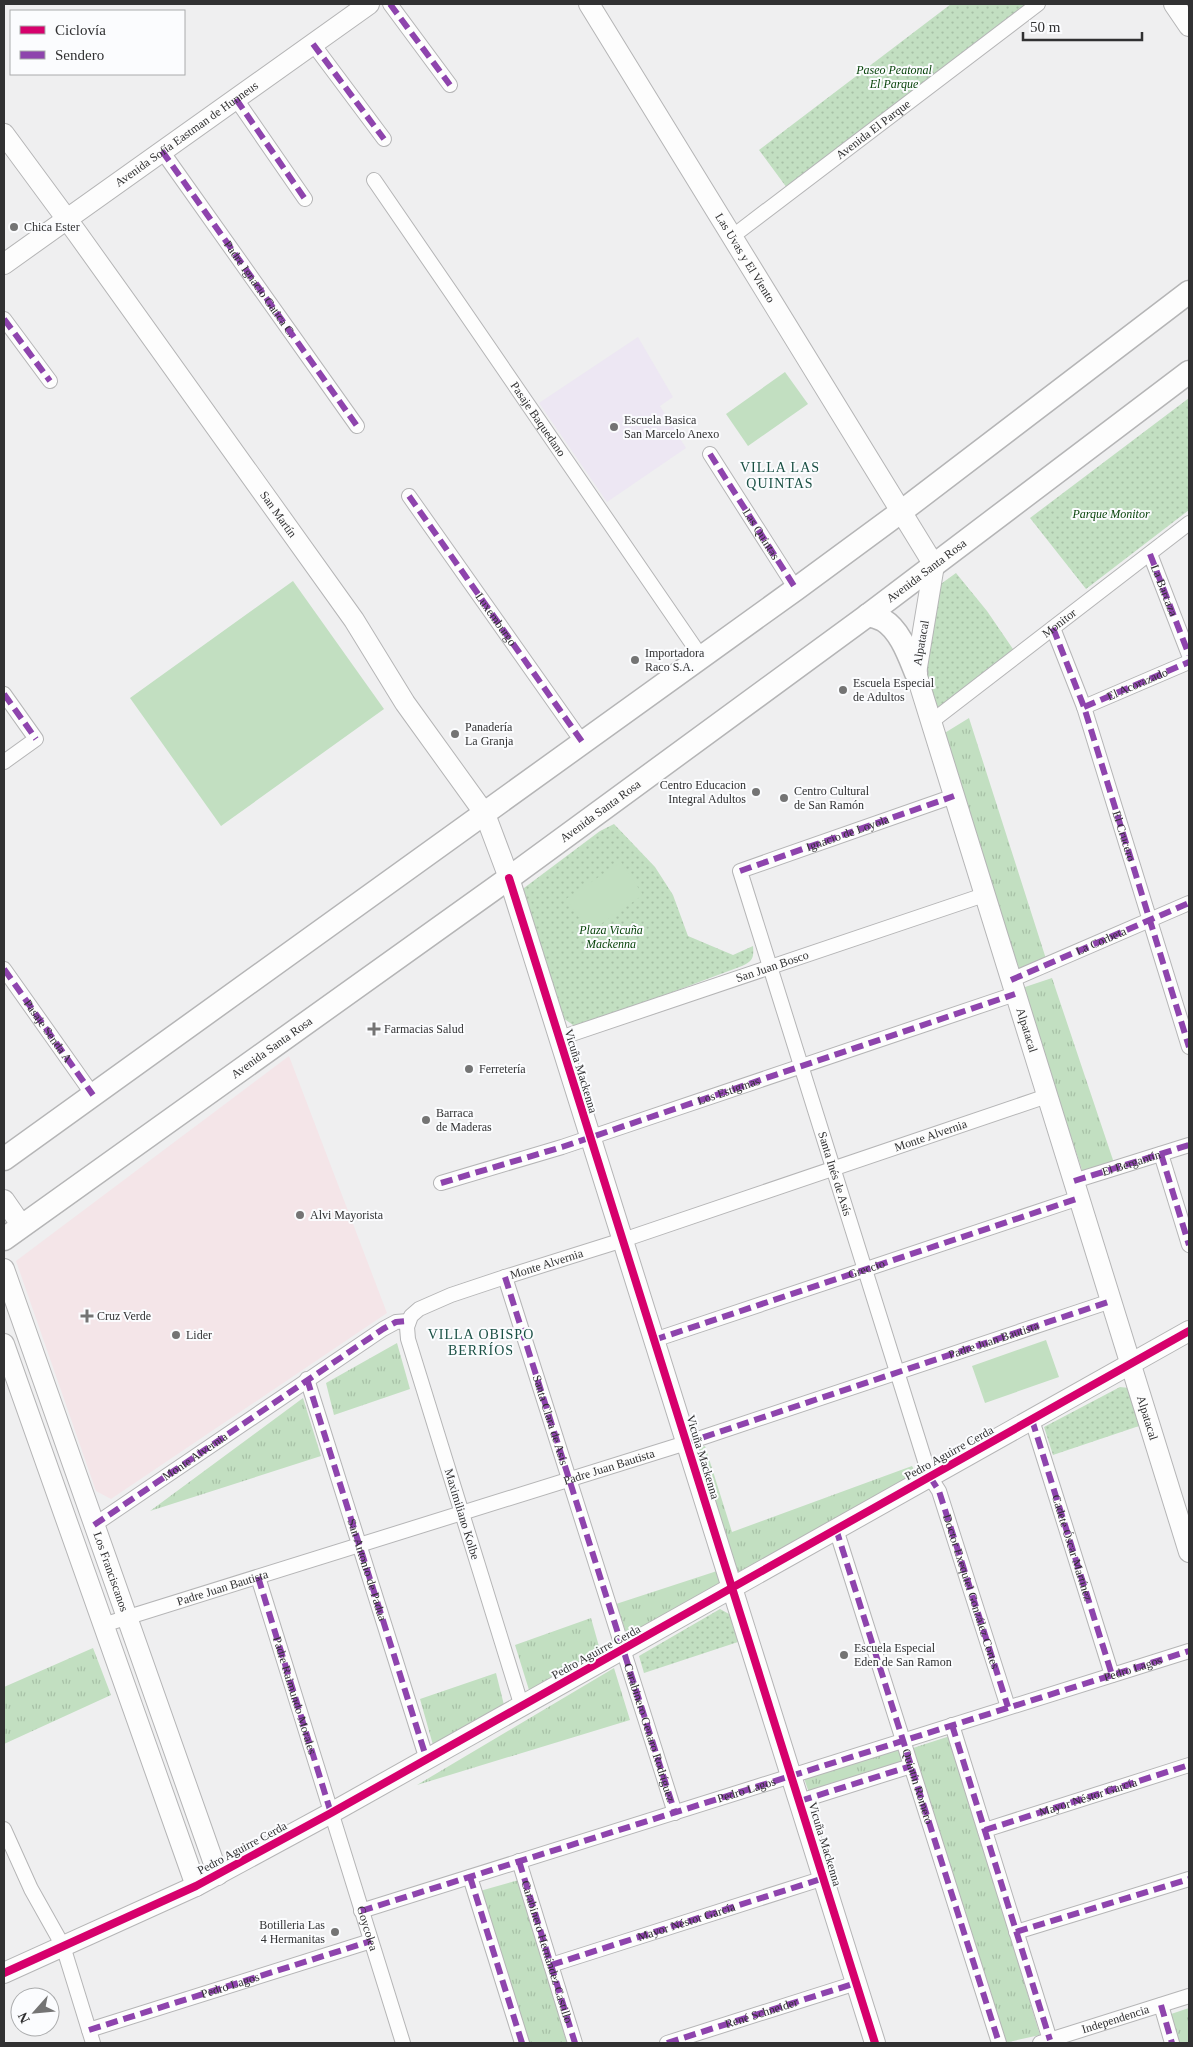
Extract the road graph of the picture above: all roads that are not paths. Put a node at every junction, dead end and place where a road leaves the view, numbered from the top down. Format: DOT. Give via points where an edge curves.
graph roads {
  1 [pos="369,4"];
  2 [pos="390,4"];
  3 [pos="589,4"];
  4 [pos="1038,4"];
  5 [pos="1174,4"];
  6 [pos="1189,26"];
  7 [pos="313,44"];
  8 [pos="450,85"];
  9 [pos="236,99"];
  10 [pos="4,134"];
  11 [pos="384,139"];
  12 [pos="162,151"];
  13 [pos="374,180"];
  14 [pos="305,199"];
  15 [pos="67,219"];
  16 [pos="733,236"];
  17 [pos="4,264"];
  18 [pos="1189,292"];
  19 [pos="4,319"];
  20 [pos="1189,372"];
  21 [pos="50,381"];
  22 [pos="357,426"];
  23 [pos="710,454"];
  24 [pos="409,496"];
  25 [pos="902,511"];
  26 [pos="1189,523"];
  27 [pos="1150,554"];
  28 [pos="934,565"];
  29 [pos="796,590"];
  30 [pos="868,614"];
  31 [pos="1053,628"];
  32 [pos="1189,655"];
  33 [pos="702,658"];
  34 [pos="1189,662"];
  35 [pos="916,673"];
  36 [pos="4,694"];
  37 [pos="1084,707"];
  38 [pos="930,722"];
  39 [pos="583,743"];
  40 [pos="4,762"];
  41 [pos="954,796"];
  42 [pos="484,814"];
  43 [pos="740,871"];
  44 [pos="509,878"];
  45 [pos="984,895"];
  46 [pos="1189,903"];
  47 [pos="1150,920"];
  48 [pos="770,967"];
  49 [pos="4,969"];
  50 [pos="1013,987"];
  51 [pos="560,1038"];
  52 [pos="1189,1047"];
  53 [pos="801,1066"];
  54 [pos="93,1095"];
  55 [pos="1048,1096"];
  56 [pos="590,1137"];
  57 [pos="1189,1145"];
  58 [pos="1161,1154"];
  59 [pos="4,1158"];
  60 [pos="834,1169"];
  61 [pos="441,1183"];
  62 [pos="1076,1189"];
  63 [pos="4,1200"];
  64 [pos="22,1226"];
  65 [pos="4,1240"];
  66 [pos="623,1240"];
  67 [pos="1189,1245"];
  68 [pos="4,1269"];
  69 [pos="865,1269"];
  70 [pos="504,1277"];
  71 [pos="1111,1301"];
  72 [pos="408,1321"];
  73 [pos="1189,1331"];
  74 [pos="654,1340"];
  75 [pos="4,1344"];
  76 [pos="1131,1364"];
  77 [pos="897,1372"];
  78 [pos="308,1379"];
  79 [pos="1032,1420"];
  80 [pos="686,1443"];
  81 [pos="76,1475"];
  82 [pos="930,1477"];
  83 [pos="569,1480"];
  84 [pos="53,1484"];
  85 [pos="462,1513"];
  86 [pos="94,1525"];
  87 [pos="836,1529"];
  88 [pos="360,1545"];
  89 [pos="1189,1552"];
  90 [pos="258,1577"];
  91 [pos="732,1588"];
  92 [pos="127,1618"];
  93 [pos="103,1625"];
  94 [pos="624,1650"];
  95 [pos="1189,1650"];
  96 [pos="1112,1675"];
  97 [pos="522,1707"];
  98 [pos="1008,1707"];
  99 [pos="952,1725"];
  100 [pos="903,1740"];
  101 [pos="427,1760"];
  102 [pos="1189,1765"];
  103 [pos="911,1766"];
  104 [pos="792,1775"];
  105 [pos="800,1801"];
  106 [pos="331,1813"];
  107 [pos="675,1813"];
  108 [pos="4,1829"];
  109 [pos="985,1830"];
  110 [pos="518,1861"];
  111 [pos="218,1875"];
  112 [pos="470,1876"];
  113 [pos="824,1878"];
  114 [pos="1189,1879"];
  115 [pos="196,1886"];
  116 [pos="361,1910"];
  117 [pos="1016,1932"];
  118 [pos="371,1941"];
  119 [pos="63,1946"];
  120 [pos="551,1965"];
  121 [pos="4,1973"];
  122 [pos="856,1983"];
  123 [pos="1189,1996"];
  124 [pos="1161,2005"];
  125 [pos="91,2037"];
  126 [pos="1045,2042"];
  127 [pos="403,2043"];
  128 [pos="522,2043"];
  129 [pos="575,2043"];
  130 [pos="667,2043"];
  131 [pos="875,2043"];
  132 [pos="999,2043"];
  133 [pos="1172,2043"];
  1 -- 7 [label="street, Avenida Sofía Eastman de Hunneus"];
  2 -- 8 [label="street"];
  3 -- 16 [label="street, Las Uvas y El Viento"];
  4 -- 16 [label="street, Avenida El Parque"];
  5 -- 6 [label="street"];
  7 -- 9 [label="street, Avenida Sofía Eastman de Hunneus"];
  7 -- 11 [label="street"];
  9 -- 12 [label="street, Avenida Sofía Eastman de Hunneus"];
  9 -- 14 [label="street"];
  10 -- 15 [label="street"];
  12 -- 15 [label="street, Avenida Sofía Eastman de Hunneus"];
  12 -- 22 [label="street, Padre Ignacio Gatica C."];
  13 -- 33 [label="street, Pasaje Baquedano"];
  15 -- 17 [label="street, Avenida Sofía Eastman de Hunneus"];
  15 -- 42 [label="street, San Martín" via="354,620 405,703"];
  16 -- 25 [label="street, Las Uvas y El Viento"];
  18 -- 25 [label="main road"];
  19 -- 21 [label="street"];
  20 -- 28 [label="main road, Avenida Santa Rosa"];
  23 -- 29 [label="street, Las Quintas"];
  24 -- 39 [label="street, Luxemburgo"];
  25 -- 28 [label="street"];
  25 -- 29 [label="main road"];
  26 -- 27 [label="street, Monitor"];
  27 -- 31 [label="street, Monitor"];
  27 -- 32 [label="street, La Barcaza"];
  28 -- 30 [label="main road, Avenida Santa Rosa"];
  28 -- 35 [label="street, Alpatacal"];
  29 -- 33 [label="main road"];
  30 -- 35 [label="main road" via="883,620 892,629"];
  30 -- 44 [label="main road, Avenida Santa Rosa"];
  31 -- 37 [label="street, El Crucero"];
  31 -- 38 [label="street, Monitor"];
  33 -- 39 [label="main road"];
  34 -- 37 [label="street, El Acorazado"];
  35 -- 38 [label="street, Alpatacal"];
  36 -- 40 [label="street" via="36,739"];
  37 -- 47 [label="street, El Crucero"];
  38 -- 41 [label="street, Alpatacal"];
  39 -- 42 [label="main road"];
  41 -- 43 [label="street, Ignacio de Loyola"];
  41 -- 45 [label="street, Alpatacal"];
  42 -- 44 [label="street, Vicuña Mackenna"];
  42 -- 54 [label="main road"];
  43 -- 48 [label="street, Santa Inés de Asís"];
  44 -- 51 [label="street, Vicuña Mackenna"];
  44 -- 64 [label="main road, Avenida Santa Rosa"];
  45 -- 48 [label="street, San Juan Bosco"];
  45 -- 50 [label="street, Alpatacal"];
  46 -- 47 [label="street, La Corbeta"];
  47 -- 50 [label="street, La Corbeta"];
  47 -- 52 [label="street, El Crucero"];
  48 -- 51 [label="street, San Juan Bosco"];
  48 -- 53 [label="street, Santa Inés de Asís"];
  49 -- 54 [label="street, Pasaje Senda A"];
  50 -- 53 [label="street, Los Estigmas"];
  50 -- 55 [label="street, Alpatacal"];
  51 -- 56 [label="street, Vicuña Mackenna"];
  53 -- 56 [label="street, Los Estigmas"];
  53 -- 60 [label="street, Santa Inés de Asís"];
  54 -- 59 [label="main road"];
  55 -- 60 [label="street, Monte Alvernia"];
  55 -- 62 [label="street, Alpatacal"];
  56 -- 61 [label="street, Los Estigmas"];
  56 -- 66 [label="street, Vicuña Mackenna"];
  57 -- 58 [label="street, El Bergantín"];
  58 -- 62 [label="street, El Bergantín"];
  58 -- 67 [label="street"];
  60 -- 66 [label="street, Monte Alvernia"];
  60 -- 69 [label="street, Santa Inés de Asís"];
  62 -- 69 [label="street, Greccio"];
  62 -- 71 [label="street, Alpatacal"];
  63 -- 64 [label="street"];
  64 -- 65 [label="main road, Avenida Santa Rosa"];
  66 -- 70 [label="street, Monte Alvernia"];
  66 -- 74 [label="street, Vicuña Mackenna"];
  68 -- 81 [label="street, Los Franciscanos"];
  69 -- 74 [label="street, Greccio"];
  69 -- 77 [label="street, Santa Inés de Asís"];
  70 -- 72 [label="street, Monte Alvernia" via="425,1307"];
  70 -- 83 [label="street, Santa Clara de Asís"];
  71 -- 76 [label="street, Alpatacal"];
  71 -- 77 [label="street, Padre Juan Bautista"];
  72 -- 78 [label="street, Monte Alvernia" via="389,1325"];
  72 -- 85 [label="street, Maximiliano Kolbe" via="408,1338"];
  73 -- 76 [label="street, Pedro Aguirre Cerda"];
  74 -- 80 [label="street, Vicuña Mackenna"];
  75 -- 84 [label="street, Los Franciscanos"];
  76 -- 79 [label="street, Pedro Aguirre Cerda"];
  76 -- 89 [label="street, Alpatacal"];
  77 -- 80 [label="street, Padre Juan Bautista"];
  77 -- 82 [label="street, Santa Inés de Asís"];
  78 -- 86 [label="street, Monte Alvernia"];
  78 -- 88 [label="street, San Antonio de Padua"];
  79 -- 82 [label="street, Pedro Aguirre Cerda"];
  79 -- 96 [label="street, Cadete Óscar Martínez"];
  80 -- 83 [label="street, Padre Juan Bautista"];
  80 -- 91 [label="street, Vicuña Mackenna"];
  81 -- 84 [label="street"];
  81 -- 86 [label="street, Los Franciscanos"];
  82 -- 87 [label="street, Pedro Aguirre Cerda"];
  82 -- 98 [label="street, Doctor Exequiel González Cortes" via="939,1491"];
  83 -- 85 [label="street, Padre Juan Bautista"];
  83 -- 94 [label="street, Santa Clara de Asís"];
  84 -- 93 [label="street, Los Franciscanos"];
  85 -- 88 [label="street, Padre Juan Bautista"];
  85 -- 97 [label="street, Maximiliano Kolbe"];
  86 -- 92 [label="street, Los Franciscanos"];
  87 -- 91 [label="street, Pedro Aguirre Cerda"];
  87 -- 100 [label="street, Quintín Romero"];
  88 -- 90 [label="street, Padre Juan Bautista"];
  88 -- 101 [label="street, San Antonio de Padua"];
  90 -- 92 [label="street, Padre Juan Bautista"];
  90 -- 106 [label="street, Padre Raimundo Morales"];
  91 -- 94 [label="street, Pedro Aguirre Cerda"];
  91 -- 104 [label="street, Vicuña Mackenna"];
  92 -- 93 [label="street, Padre Juan Bautista"];
  92 -- 111 [label="street, Los Franciscanos"];
  93 -- 115 [label="street, Los Franciscanos"];
  94 -- 97 [label="street, Pedro Aguirre Cerda"];
  94 -- 107 [label="street, Carabinero Genaro Rodríguez"];
  95 -- 96 [label="street, Pedro Lagos"];
  96 -- 98 [label="street, Pedro Lagos"];
  97 -- 101 [label="street, Pedro Aguirre Cerda"];
  98 -- 99 [label="street, Pedro Lagos"];
  99 -- 100 [label="street, Pedro Lagos"];
  99 -- 109 [label="street"];
  100 -- 103 [label="street, Quintín Romero"];
  100 -- 104 [label="street, Pedro Lagos"];
  101 -- 106 [label="street, Pedro Aguirre Cerda"];
  102 -- 109 [label="street, Mayor Néstor García"];
  103 -- 105 [label="street"];
  103 -- 132 [label="street, Quintín Romero"];
  104 -- 105 [label="street, Vicuña Mackenna"];
  104 -- 107 [label="street, Pedro Lagos"];
  105 -- 113 [label="street, Vicuña Mackenna"];
  106 -- 111 [label="street, Pedro Aguirre Cerda"];
  106 -- 116 [label="street, Goycolea"];
  107 -- 110 [label="street, Pedro Lagos"];
  108 -- 119 [label="street" via="31,1889"];
  109 -- 117 [label="street"];
  110 -- 112 [label="street, Pedro Lagos"];
  110 -- 120 [label="street, Carabinero Hernández Castillo"];
  111 -- 115 [label="street, Pedro Aguirre Cerda"];
  112 -- 116 [label="street, Pedro Lagos"];
  112 -- 128 [label="street"];
  113 -- 120 [label="street, Mayor Néstor García"];
  113 -- 122 [label="street, Vicuña Mackenna"];
  114 -- 117 [label="street"];
  115 -- 119 [label="street, Pedro Aguirre Cerda"];
  116 -- 118 [label="street, Goycolea"];
  117 -- 126 [label="street"];
  118 -- 125 [label="street, Pedro Lagos"];
  118 -- 127 [label="street, Goycolea"];
  119 -- 121 [label="street, Pedro Aguirre Cerda"];
  119 -- 125 [label="street"];
  120 -- 129 [label="street, Carabinero Hernández Castillo"];
  122 -- 130 [label="street, René Schneider"];
  122 -- 131 [label="street, Vicuña Mackenna"];
  123 -- 124 [label="street, Independencia"];
  124 -- 126 [label="street, Independencia"];
  124 -- 133 [label="street"];
}
